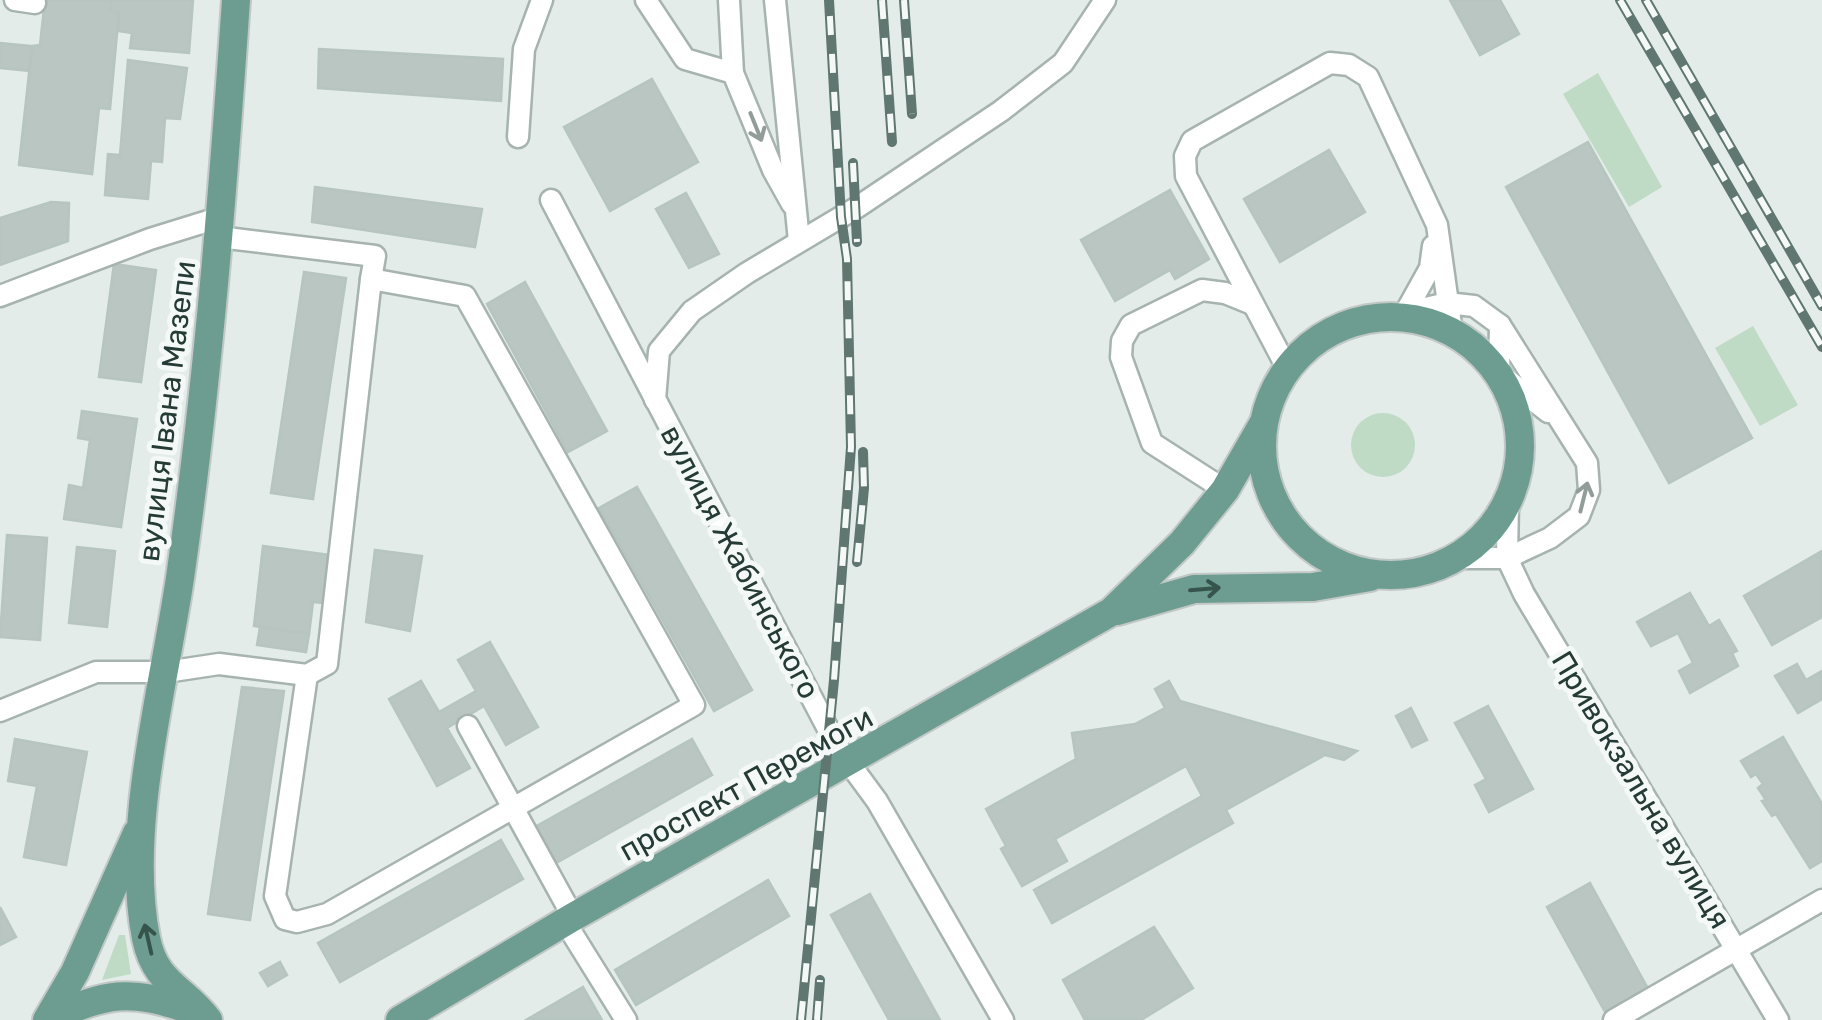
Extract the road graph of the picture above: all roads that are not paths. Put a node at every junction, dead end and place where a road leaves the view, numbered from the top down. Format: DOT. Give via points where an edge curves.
graph roads {
  1 [pos="236,0"];
  2 [pos="542,0"];
  3 [pos="646,0"];
  4 [pos="729,0"];
  5 [pos="776,0"];
  6 [pos="1105,0"];
  7 [pos="733,73"];
  8 [pos="518,137"];
  9 [pos="551,200"];
  10 [pos="795,210"];
  11 [pos="1437,224"];
  12 [pos="220,227"];
  13 [pos="799,241"];
  14 [pos="370,279"];
  15 [pos="0,296"];
  16 [pos="1446,303"];
  17 [pos="1252,304"];
  18 [pos="1396,315"];
  19 [pos="1500,325"];
  20 [pos="1452,332"];
  21 [pos="1288,368"];
  22 [pos="1498,373"];
  23 [pos="655,402"];
  24 [pos="1264,424"];
  25 [pos="1576,444"];
  26 [pos="1226,490"];
  27 [pos="1508,502"];
  28 [pos="1455,558"];
  29 [pos="1507,558"];
  30 [pos="1382,575"];
  31 [pos="1110,612"];
  32 [pos="166,672"];
  33 [pos="307,674"];
  34 [pos="0,710"];
  35 [pos="468,726"];
  36 [pos="848,763"];
  37 [pos="513,808"];
  38 [pos="140,827"];
  39 [pos="1822,900"];
  40 [pos="569,920"];
  41 [pos="1737,950"];
  42 [pos="406,1015"];
  43 [pos="209,1018"];
  44 [pos="47,1020"];
  45 [pos="382,1020"];
  46 [pos="626,1020"];
  47 [pos="1003,1020"];
  48 [pos="1614,1020"];
  49 [pos="1778,1020"];
  1 -- 12 [label="main road, вулиця Івана Мазепи"];
  2 -- 8 [label="street" via="524,49"];
  3 -- 7 [label="street" via="685,59"];
  4 -- 7 [label="street"];
  5 -- 10 [label="street"];
  6 -- 13 [label="street" via="1064,63"];
  7 -- 10 [label="street, one-way"];
  9 -- 23 [label="street, вулиця Жабинського"];
  10 -- 13 [label="street"];
  11 -- 16 [label="street"];
  11 -- 17 [label="street" via="1368,77 1349,64 1330,62 1192,141 1185,156 1186,176"];
  11 -- 18 [label="street" via="1430,268"];
  12 -- 14 [label="street" via="375,256"];
  12 -- 15 [label="street" via="150,239"];
  12 -- 32 [label="main road, вулиця Івана Мазепи"];
  13 -- 23 [label="street" via="692,311 659,351"];
  14 -- 33 [label="street" via="326,664"];
  14 -- 37 [label="street" via="465,296 694,706"];
  16 -- 18 [label="street"];
  16 -- 19 [label="street" via="1474,306"];
  16 -- 20 [label="street"];
  17 -- 21 [label="street"];
  17 -- 26 [label="street" via="1202,290 1131,325 1122,340 1152,443"];
  18 -- 20 [label="main road"];
  18 -- 21 [label="main road" via="1346,324"];
  19 -- 22 [label="street"];
  19 -- 25 [label="street"];
  20 -- 22 [label="main road"];
  21 -- 24 [label="main road"];
  22 -- 25 [label="street" via="1556,419"];
  22 -- 27 [label="main road" via="1520,436 1519,470"];
  23 -- 36 [label="street, вулиця Жабинського"];
  24 -- 26 [label="main road, проспект Перемоги"];
  24 -- 30 [label="main road" via="1266,477 1289,526 1346,568"];
  29 -- 25 [label="street, one-way" via="1579,516 1589,490 1587,463"];
  26 -- 31 [label="main road, проспект Перемоги"];
  27 -- 28 [label="main road" via="1486,534"];
  27 -- 29 [label="street, Привокзальна вулиця"];
  28 -- 29 [label="street"];
  28 -- 30 [label="main road" via="1422,571"];
  29 -- 41 [label="street, Привокзальна вулиця"];
  31 -- 30 [label="main road, проспект Перемоги, one-way" via="1194,590 1313,586"];
  31 -- 36 [label="main road, проспект Перемоги"];
  32 -- 33 [label="street" via="218,664"];
  32 -- 34 [label="street" via="96,672"];
  32 -- 38 [label="main road, вулиця Івана Мазепи"];
  33 -- 37 [label="street" via="275,896 285,919 327,914"];
  35 -- 37 [label="street"];
  36 -- 40 [label="main road, проспект Перемоги"];
  36 -- 47 [label="street, вулиця Жабинського" via="877,801"];
  37 -- 40 [label="street"];
  43 -- 38 [label="main road, вулиця Івана Мазепи, one-way" via="160,975 147,942"];
  38 -- 44 [label="main road, вулиця Івана Мазепи"];
  39 -- 41 [label="street"];
  40 -- 42 [label="main road, проспект Перемоги"];
  40 -- 46 [label="street"];
  41 -- 48 [label="street"];
  41 -- 49 [label="street, Привокзальна вулиця"];
  42 -- 45 [label="main road, проспект Перемоги"];
  43 -- 44 [label="main road" via="149,996 121,995"];
}
